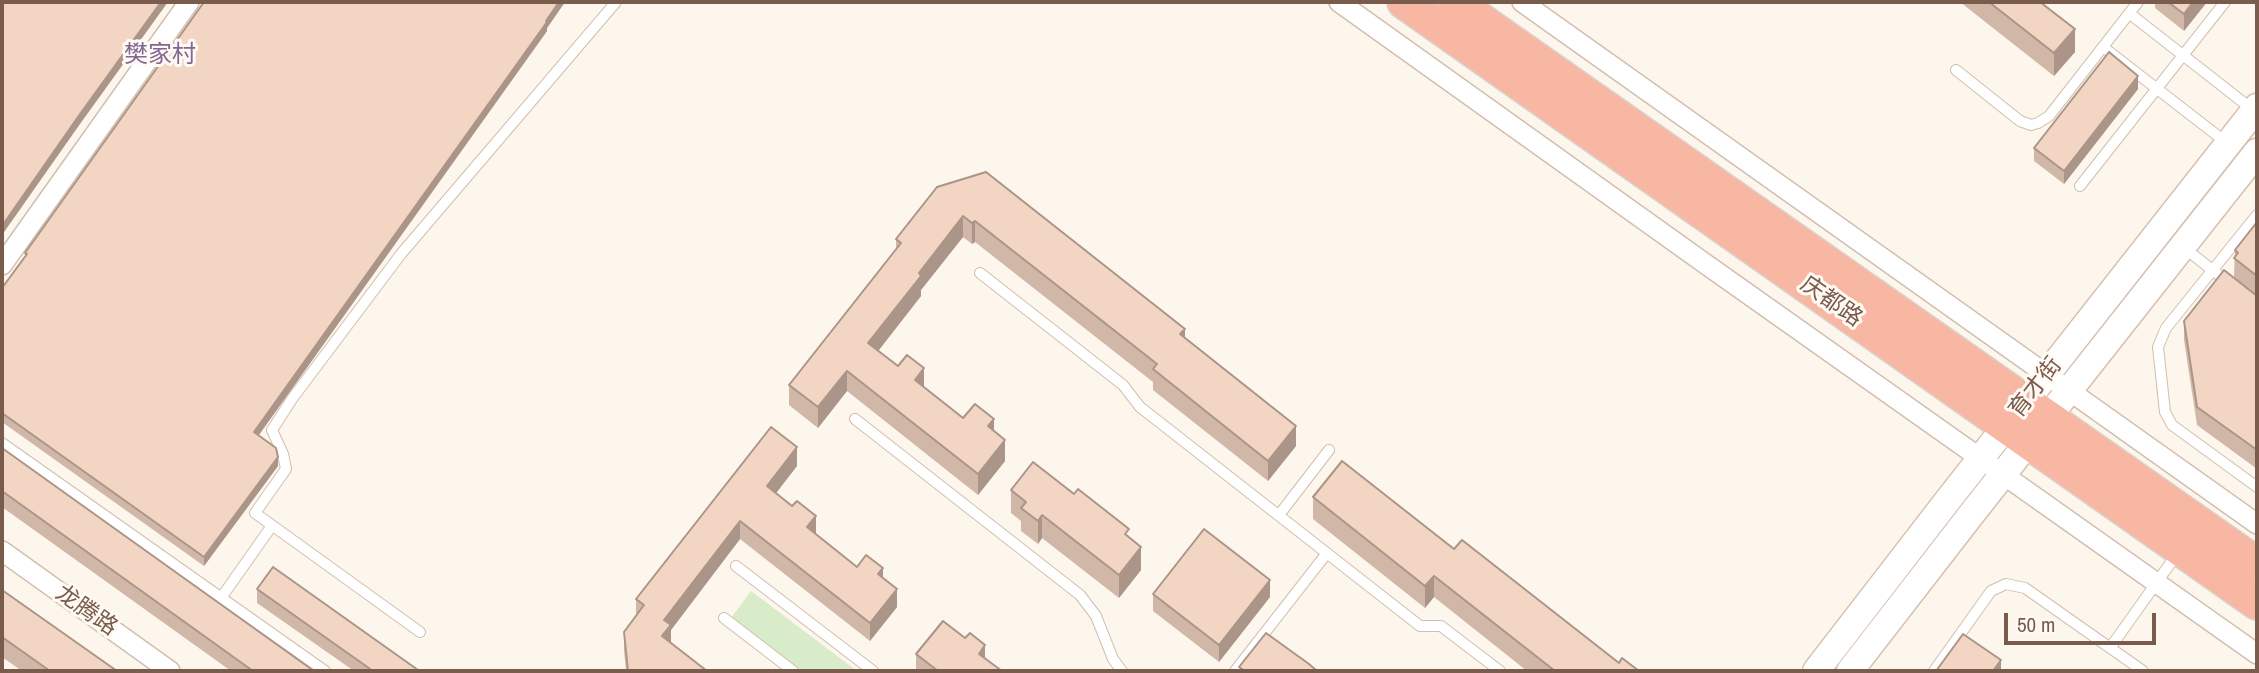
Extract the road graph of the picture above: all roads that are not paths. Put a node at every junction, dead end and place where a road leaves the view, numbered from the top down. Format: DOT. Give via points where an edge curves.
graph roads {
  1 [pos="189,2"];
  2 [pos="616,2"];
  3 [pos="1339,2"];
  4 [pos="1405,2"];
  5 [pos="1455,2"];
  6 [pos="1522,2"];
  7 [pos="2138,2"];
  8 [pos="2225,2"];
  9 [pos="2129,13"];
  10 [pos="2103,47"];
  11 [pos="2183,55"];
  12 [pos="1956,70"];
  13 [pos="2157,89"];
  14 [pos="2256,109"];
  15 [pos="2228,144"];
  16 [pos="2256,155"];
  17 [pos="2080,186"];
  18 [pos="2257,215"];
  19 [pos="2183,247"];
  20 [pos="2,265"];
  21 [pos="2213,270"];
  22 [pos="980,273"];
  23 [pos="2239,291"];
  24 [pos="2037,408"];
  25 [pos="855,419"];
  26 [pos="2,443"];
  27 [pos="1329,450"];
  28 [pos="1980,458"];
  29 [pos="2003,474"];
  30 [pos="2257,487"];
  31 [pos="1279,515"];
  32 [pos="2257,524"];
  33 [pos="271,527"];
  34 [pos="2180,548"];
  35 [pos="2,551"];
  36 [pos="1327,553"];
  37 [pos="2257,564"];
  38 [pos="736,566"];
  39 [pos="2156,583"];
  40 [pos="221,598"];
  41 [pos="2257,603"];
  42 [pos="724,618"];
  43 [pos="420,632"];
  44 [pos="2110,648"];
  45 [pos="2257,654"];
  46 [pos="170,671"];
  47 [pos="325,671"];
  48 [pos="793,671"];
  49 [pos="873,671"];
  50 [pos="1122,671"];
  51 [pos="1235,671"];
  52 [pos="1500,671"];
  53 [pos="1816,671"];
  54 [pos="1850,671"];
  55 [pos="1934,671"];
  56 [pos="2143,671"];
  1 -- 20 [label="street"];
  2 -- 33 [label="lane" via="401,254 292,399 272,430 286,469 255,513"];
  3 -- 28 [label="street"];
  4 -- 24 [label="highway, 庆都路"];
  5 -- 24 [label="highway, 庆都路"];
  6 -- 24 [label="street"];
  7 -- 9 [label="lane"];
  8 -- 11 [label="lane"];
  9 -- 10 [label="lane"];
  9 -- 11 [label="lane"];
  10 -- 12 [label="lane" via="2049,116 2031,125"];
  10 -- 13 [label="lane"];
  11 -- 13 [label="lane"];
  11 -- 14 [label="lane"];
  13 -- 15 [label="lane"];
  13 -- 17 [label="lane"];
  14 -- 15 [label="street, 育才街"];
  15 -- 24 [label="street, 育才街"];
  16 -- 19 [label="street, 育才街"];
  18 -- 21 [label="lane"];
  19 -- 21 [label="lane"];
  19 -- 24 [label="street, 育才街"];
  21 -- 23 [label="lane"];
  21 -- 30 [label="lane" via="2166,328 2158,347 2165,412 2172,425"];
  22 -- 31 [label="lane" via="1124,384 1140,407"];
  24 -- 28 [label="street, 育才街"];
  24 -- 29 [label="street, 育才街"];
  24 -- 32 [label="street"];
  24 -- 34 [label="highway, 庆都路"];
  24 -- 37 [label="highway, 庆都路"];
  25 -- 50 [label="lane" via="1080,595 1096,616"];
  26 -- 40 [label="lane"];
  27 -- 31 [label="lane"];
  28 -- 29 [label="street"];
  28 -- 53 [label="street, 育才街"];
  29 -- 39 [label="street"];
  29 -- 54 [label="street, 育才街"];
  31 -- 36 [label="lane"];
  33 -- 40 [label="lane"];
  33 -- 43 [label="lane"];
  34 -- 39 [label="lane"];
  34 -- 41 [label="highway, 庆都路"];
  35 -- 46 [label="street, 龙腾路"];
  36 -- 51 [label="lane"];
  36 -- 52 [label="lane" via="1420,625 1441,626"];
  38 -- 49 [label="lane"];
  39 -- 44 [label="lane"];
  39 -- 45 [label="street"];
  40 -- 47 [label="lane"];
  42 -- 48 [label="lane"];
  44 -- 55 [label="lane" via="2025,588 2006,584 1991,591"];
  44 -- 56 [label="lane"];
}
